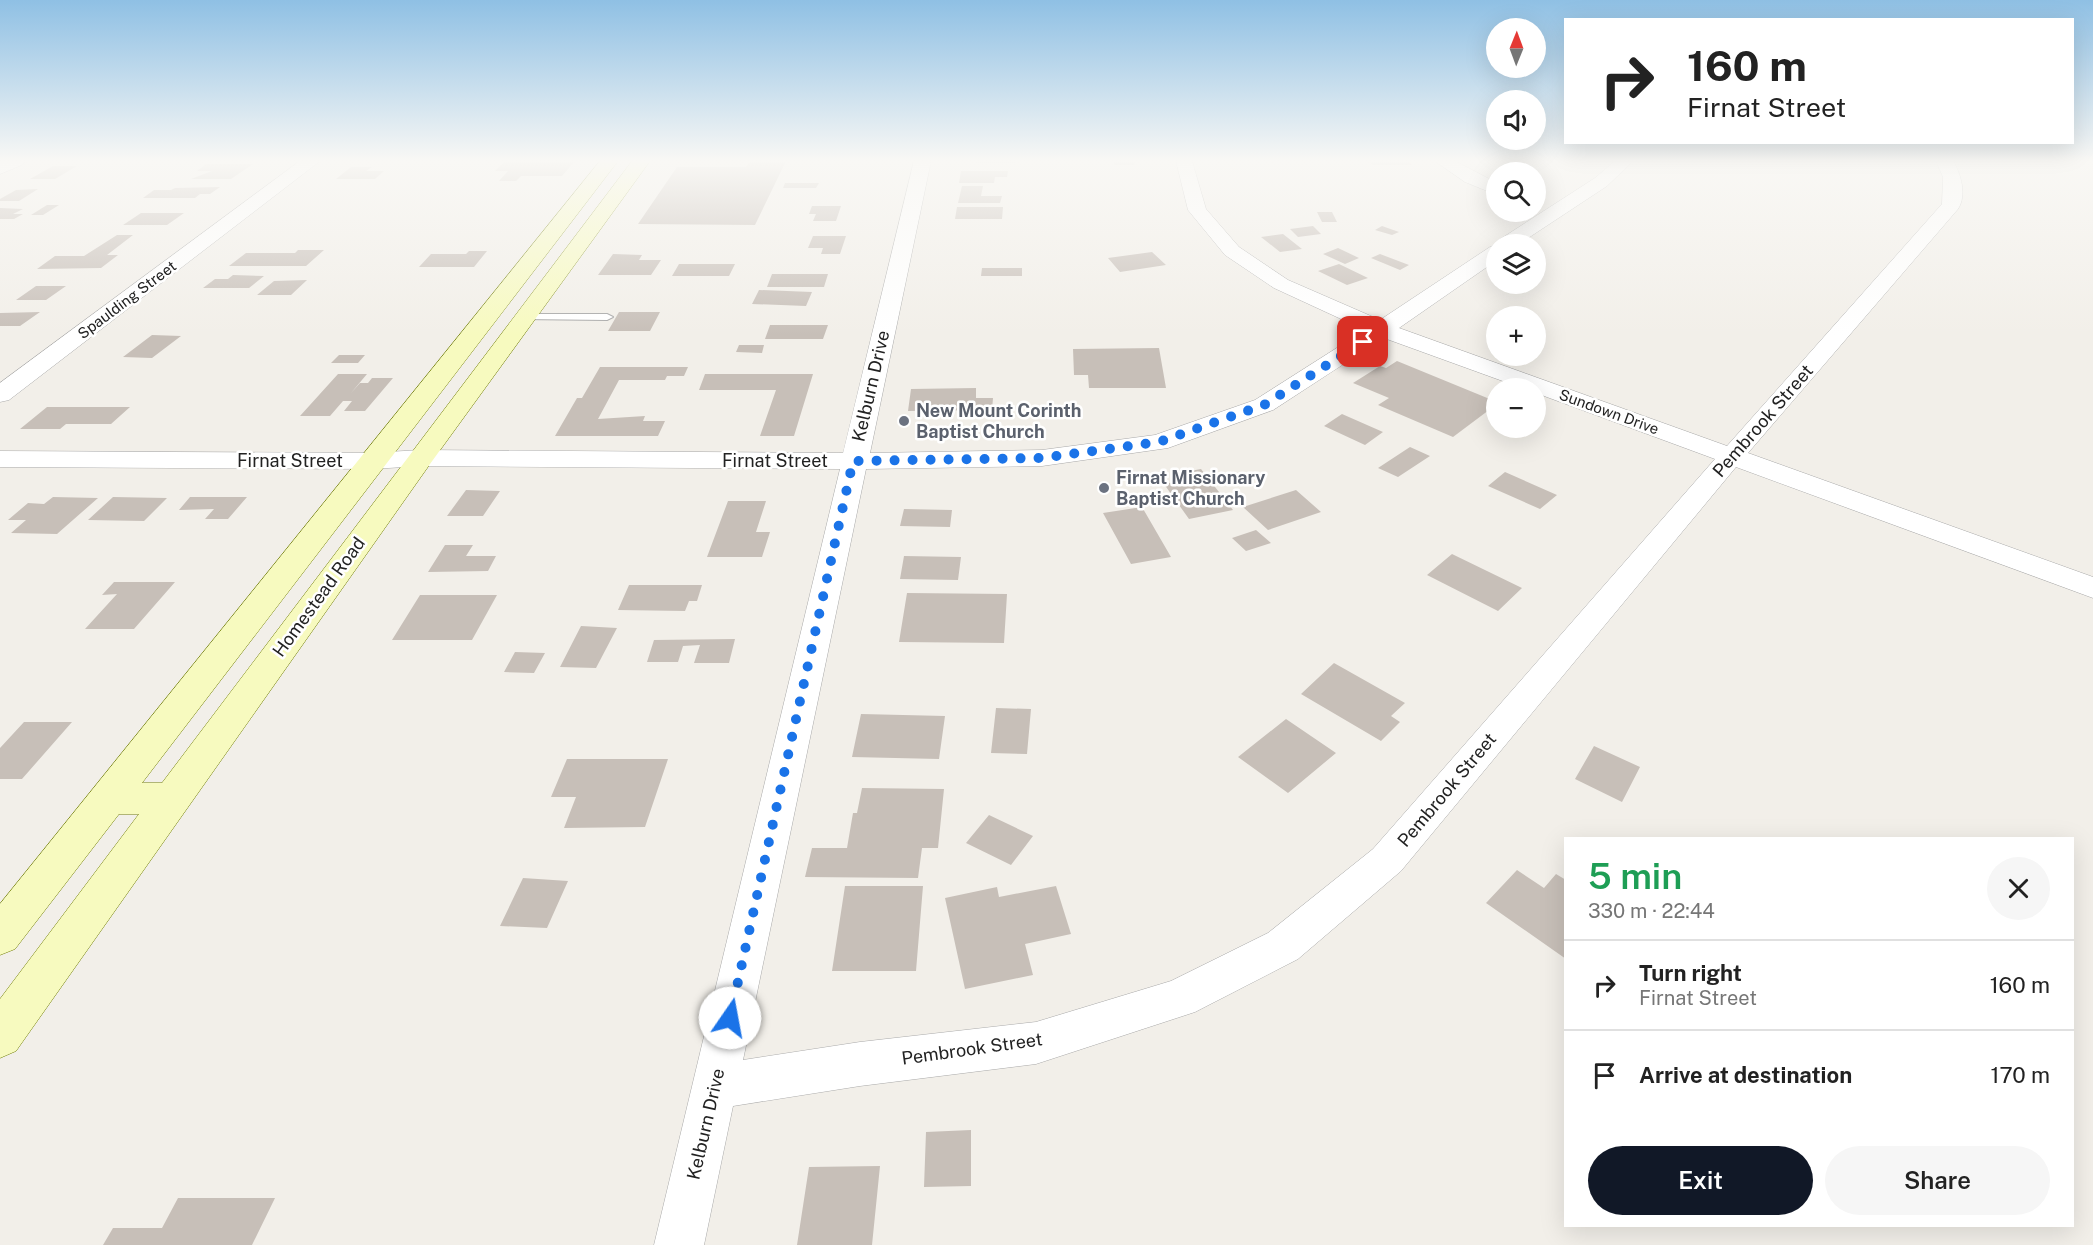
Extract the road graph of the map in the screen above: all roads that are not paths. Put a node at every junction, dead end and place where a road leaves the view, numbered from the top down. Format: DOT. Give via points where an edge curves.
graph roads {
  1 [pos="234,219"];
  2 [pos="563,219"];
  3 [pos="597,219"];
  4 [pos="909,219"];
  5 [pos="1205,219"];
  6 [pos="1543,219"];
  7 [pos="1939,219"];
  8 [pos="1521,234"];
  9 [pos="1486,259"];
  10 [pos="525,317"];
  11 [pos="608,317"];
  12 [pos="1383,329"];
  13 [pos="0,395"];
  14 [pos="1732,456"];
  15 [pos="420,458"];
  16 [pos="0,459"];
  17 [pos="372,461"];
  18 [pos="853,461"];
  19 [pos="2093,588"];
  20 [pos="174,798"];
  21 [pos="108,799"];
  22 [pos="0,936"];
  23 [pos="0,1036"];
  24 [pos="714,1088"];
  25 [pos="679,1245"];
  1 -- 13 [label="street, Spaulding Street"];
  2 -- 17 [label="main road"];
  3 -- 10 [label="main road, Homestead Road"];
  4 -- 18 [label="street, Kelburn Drive"];
  5 -- 12 [label="street, Sundown Drive" via="1232,251 1281,284"];
  6 -- 8 [label="street"];
  7 -- 14 [label="street, Pembrook Street"];
  9 -- 12 [label="street, Firnat Street"];
  10 -- 11 [label="lane"];
  10 -- 15 [label="main road, Homestead Road"];
  12 -- 14 [label="street, Sundown Drive"];
  12 -- 18 [label="street, Firnat Street" via="1264,405 1159,442 1042,458"];
  14 -- 19 [label="street, Sundown Drive"];
  14 -- 24 [label="street, Pembrook Street" via="1387,860 1283,946 1180,998 1036,1042"];
  15 -- 17 [label="street, Firnat Street"];
  15 -- 18 [label="street, Firnat Street"];
  15 -- 20 [label="main road, Homestead Road"];
  16 -- 17 [label="street, Firnat Street"];
  17 -- 21 [label="main road"];
  18 -- 24 [label="street, Kelburn Drive"];
  20 -- 21 [label="main road"];
  20 -- 23 [label="main road, Homestead Road"];
  21 -- 22 [label="main road"];
  24 -- 25 [label="street, Kelburn Drive"];
}
